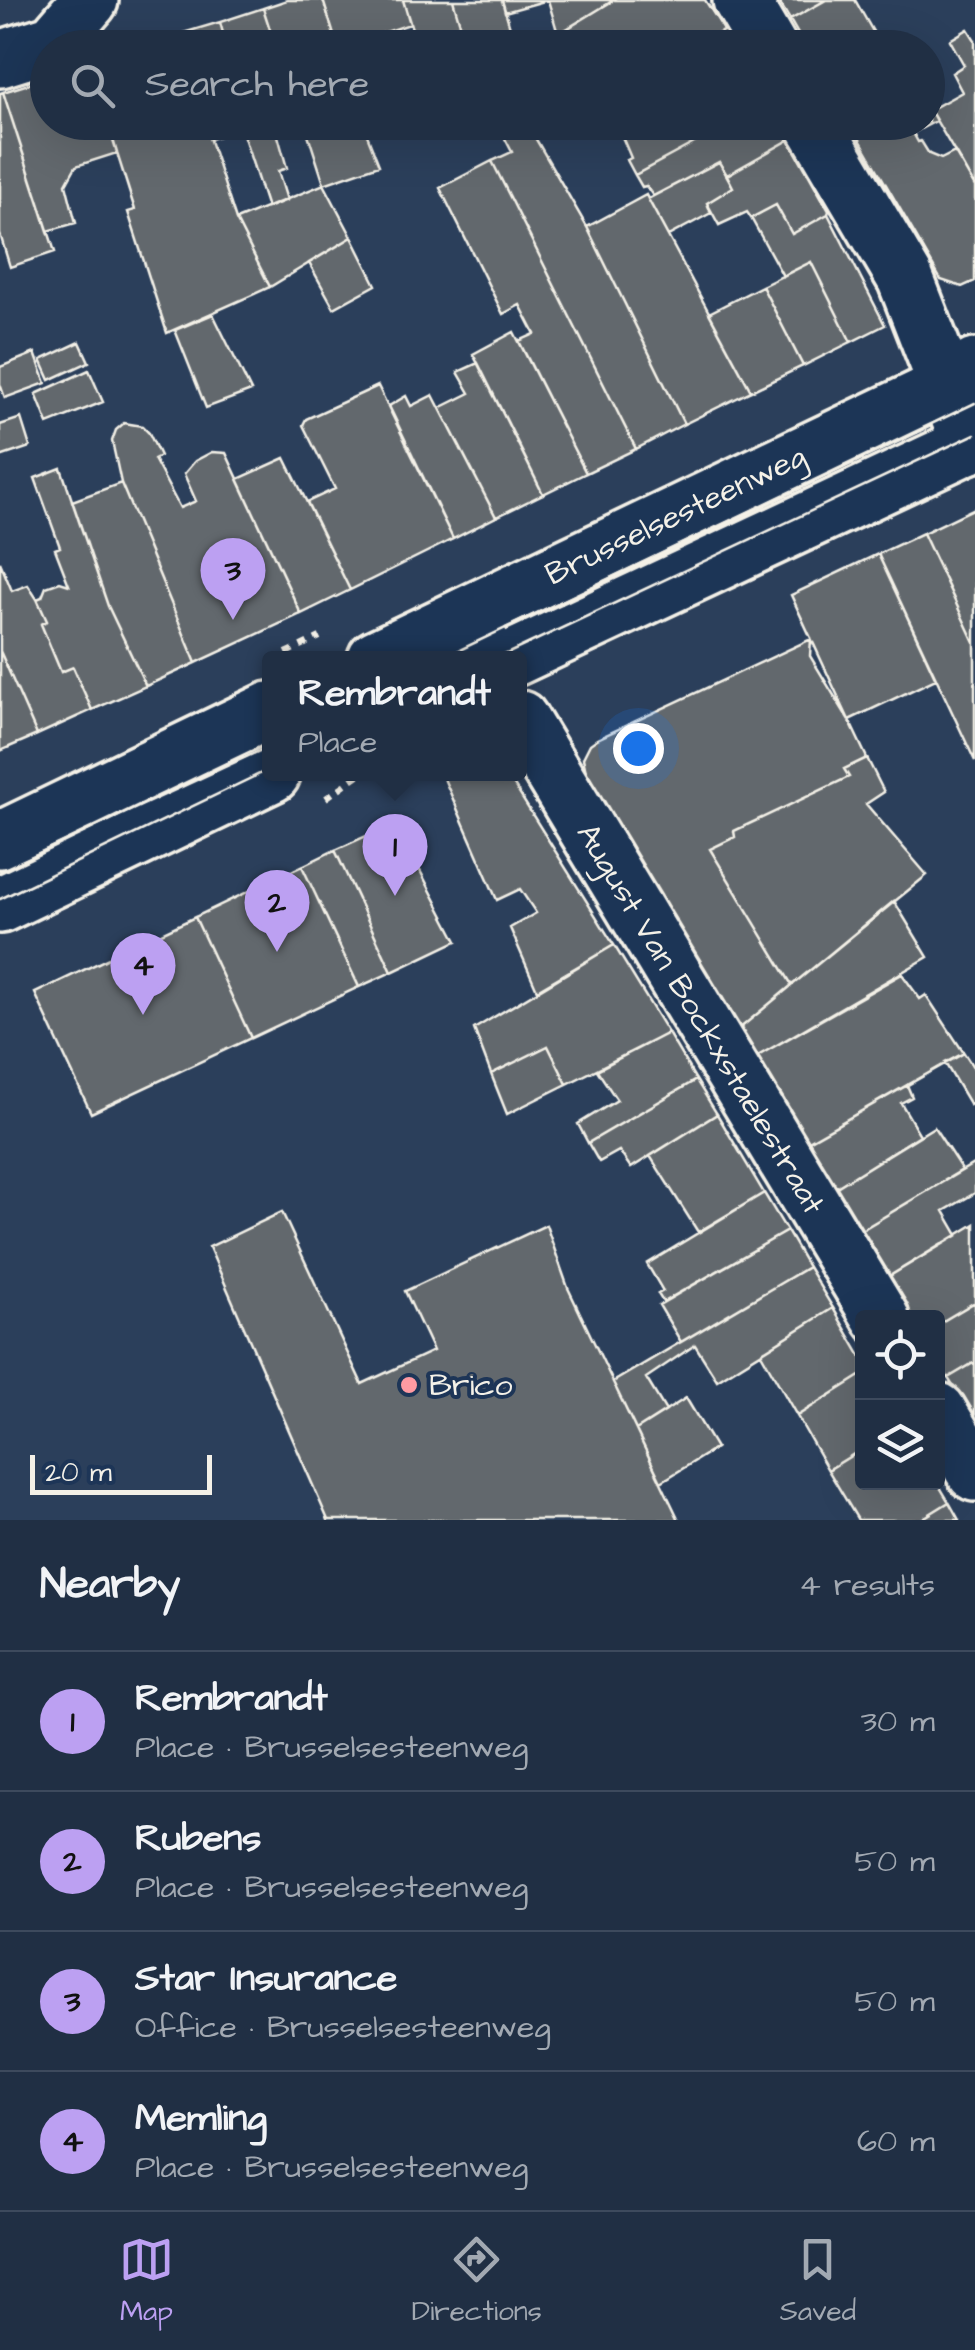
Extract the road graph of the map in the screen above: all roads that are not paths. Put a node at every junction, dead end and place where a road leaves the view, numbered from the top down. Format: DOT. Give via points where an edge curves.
graph roads {
  1 [pos="90,0"];
  2 [pos="741,0"];
  3 [pos="64,30"];
  4 [pos="758,30"];
  5 [pos="30,50"];
  6 [pos="0,59"];
  7 [pos="824,140"];
  8 [pos="961,376"];
  9 [pos="972,444"];
  10 [pos="478,636"];
  11 [pos="408,651"];
  12 [pos="527,652"];
  13 [pos="262,714"];
  14 [pos="527,731"];
  15 [pos="262,779"];
  16 [pos="0,840"];
  17 [pos="0,905"];
  18 [pos="876,1310"];
  19 [pos="945,1423"];
  20 [pos="975,1474"];
  1 -- 3 [label="main road"];
  2 -- 4 [label="main road"];
  5 -- 6 [label="main road"];
  7 -- 8 [label="main road"];
  8 -- 9 [label="main road"];
  8 -- 10 [label="main road, Brusselsesteenweg"];
  9 -- 12 [label="main road, Brusselsesteenweg"];
  10 -- 11 [label="main road, Brusselsesteenweg"];
  13 -- 16 [label="main road"];
  14 -- 18 [label="main road, August Van Bockxstaelestraat"];
  15 -- 17 [label="main road"];
  19 -- 20 [label="main road"];
}
